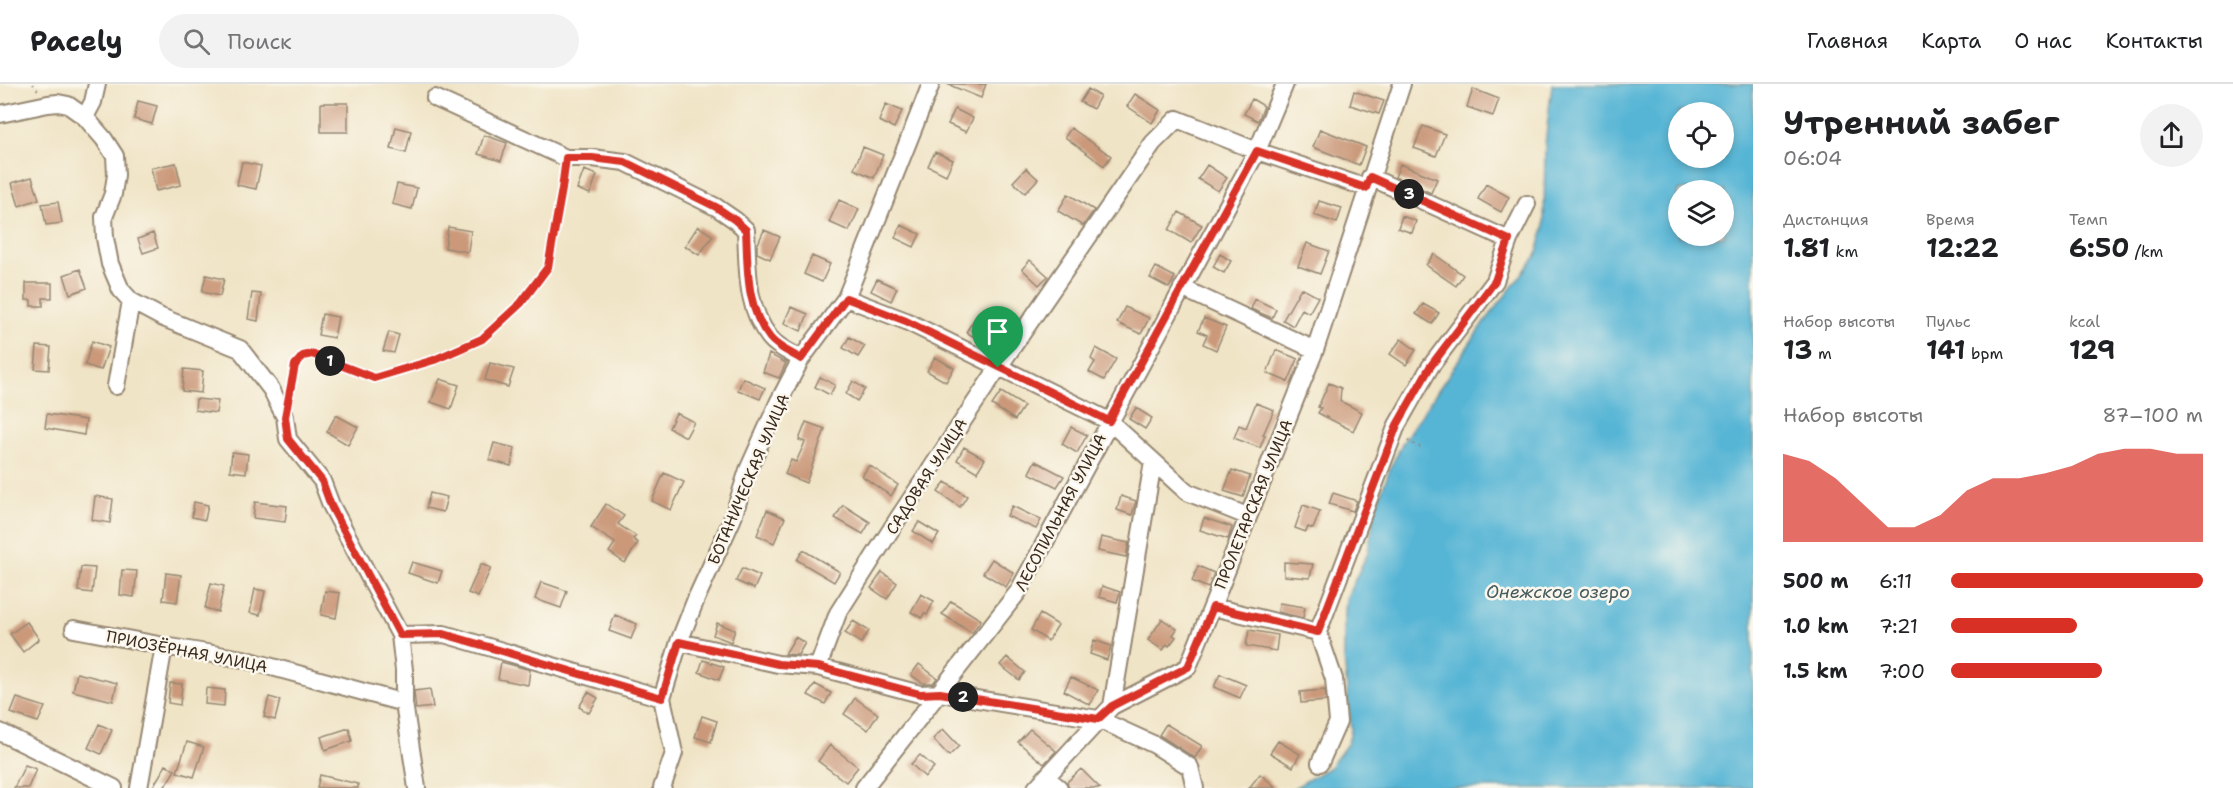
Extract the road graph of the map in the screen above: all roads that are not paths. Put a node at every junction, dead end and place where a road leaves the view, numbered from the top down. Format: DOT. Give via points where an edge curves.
graph roads {
  1 [pos="97,84"];
  2 [pos="931,84"];
  3 [pos="1285,84"];
  4 [pos="1402,84"];
  5 [pos="435,98"];
  6 [pos="0,114"];
  7 [pos="85,117"];
  8 [pos="1257,151"];
  9 [pos="1368,182"];
  10 [pos="1527,204"];
  11 [pos="1509,240"];
  12 [pos="1182,288"];
  13 [pos="846,298"];
  14 [pos="131,301"];
  15 [pos="1315,350"];
  16 [pos="801,359"];
  17 [pos="998,368"];
  18 [pos="116,386"];
  19 [pos="1109,421"];
  20 [pos="1153,462"];
  21 [pos="1247,516"];
  22 [pos="1213,607"];
  23 [pos="74,629"];
  24 [pos="1318,632"];
  25 [pos="400,635"];
  26 [pos="679,642"];
  27 [pos="164,646"];
  28 [pos="819,667"];
  29 [pos="940,693"];
  30 [pos="662,698"];
  31 [pos="404,703"];
  32 [pos="1112,706"];
  33 [pos="1098,719"];
  34 [pos="0,732"];
  35 [pos="1320,763"];
  36 [pos="1047,784"];
  37 [pos="114,788"];
  38 [pos="139,788"];
  39 [pos="417,788"];
  40 [pos="662,788"];
  41 [pos="864,788"];
  42 [pos="1195,788"];
  1 -- 7 [label="street"];
  2 -- 13 [label="street, БОТАНИЧЕСКАЯ УЛИЦА"];
  3 -- 8 [label="street, ЛЕСОПИЛЬНАЯ УЛИЦА"];
  4 -- 9 [label="street, ПРОЛЕТАРСКАЯ УЛИЦА"];
  5 -- 16 [label="street" via="566,158 625,162 735,220 746,230 747,281 757,315 771,339"];
  6 -- 7 [label="street" via="58,104 68,105"];
  7 -- 14 [label="street" via="115,156 113,194 104,218 105,238 115,278"];
  8 -- 9 [label="street"];
  8 -- 12 [label="street, ЛЕСОПИЛЬНАЯ УЛИЦА"];
  8 -- 17 [label="street, САДОВАЯ УЛИЦА" via="1177,119 1153,143"];
  9 -- 11 [label="street"];
  9 -- 15 [label="street, ПРОЛЕТАРСКАЯ УЛИЦА"];
  10 -- 11 [label="street"];
  11 -- 24 [label="street" via="1495,281 1430,367 1397,425"];
  12 -- 15 [label="street"];
  12 -- 19 [label="street, ЛЕСОПИЛЬНАЯ УЛИЦА"];
  13 -- 16 [label="street, БОТАНИЧЕСКАЯ УЛИЦА"];
  13 -- 17 [label="street" via="906,321"];
  14 -- 18 [label="street"];
  14 -- 25 [label="street" via="161,318 240,349 271,389 285,417 288,439 322,481 331,506"];
  15 -- 21 [label="street, ПРОЛЕТАРСКАЯ УЛИЦА"];
  16 -- 26 [label="street, БОТАНИЧЕСКАЯ УЛИЦА" via="748,470 732,520"];
  17 -- 19 [label="street"];
  17 -- 28 [label="street, САДОВАЯ УЛИЦА" via="838,613"];
  19 -- 20 [label="street"];
  19 -- 29 [label="street, ЛЕСОПИЛЬНАЯ УЛИЦА" via="1018,592"];
  20 -- 21 [label="street" via="1187,492"];
  20 -- 32 [label="street"];
  21 -- 22 [label="street, ПРОЛЕТАРСКАЯ УЛИЦА"];
  22 -- 24 [label="street"];
  22 -- 32 [label="street, ПРОЛЕТАРСКАЯ УЛИЦА" via="1188,667"];
  23 -- 27 [label="street, ПРИОЗЁРНАЯ УЛИЦА"];
  24 -- 35 [label="street" via="1334,680 1338,722"];
  25 -- 30 [label="street" via="444,634"];
  25 -- 31 [label="street"];
  26 -- 28 [label="street" via="778,664"];
  26 -- 30 [label="street, БОТАНИЧЕСКАЯ УЛИЦА"];
  27 -- 31 [label="street, ПРИОЗЁРНАЯ УЛИЦА" via="243,659"];
  27 -- 38 [label="street"];
  28 -- 29 [label="street" via="920,694"];
  29 -- 33 [label="street"];
  29 -- 41 [label="street, ЛЕСОПИЛЬНАЯ УЛИЦА"];
  30 -- 40 [label="street, БОТАНИЧЕСКАЯ УЛИЦА" via="674,753"];
  31 -- 39 [label="street"];
  32 -- 33 [label="street, ПРОЛЕТАРСКАЯ УЛИЦА"];
  33 -- 36 [label="street, ПРОЛЕТАРСКАЯ УЛИЦА"];
  33 -- 42 [label="street" via="1155,745 1190,767"];
  34 -- 37 [label="street"];
}
